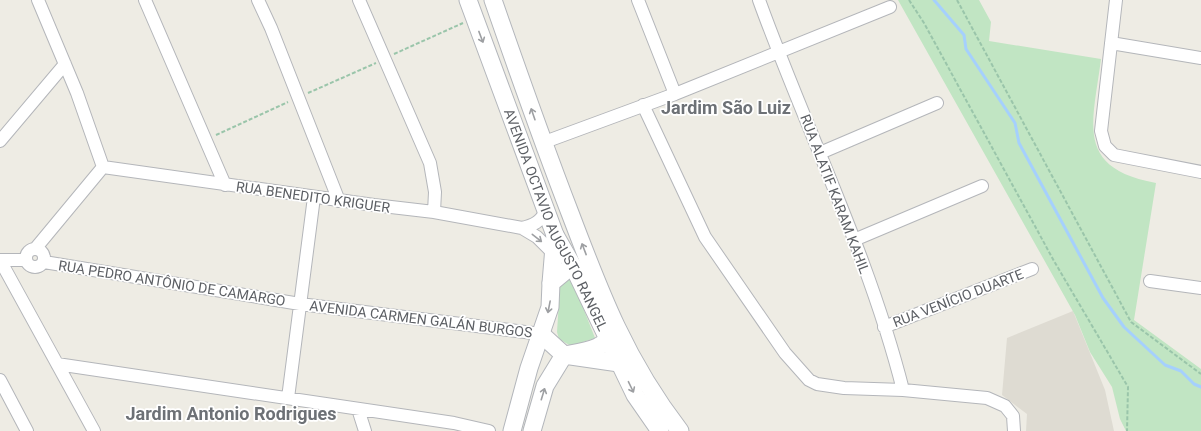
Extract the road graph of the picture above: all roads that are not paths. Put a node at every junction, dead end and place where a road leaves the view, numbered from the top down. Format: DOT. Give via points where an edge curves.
graph roads {
  1 [pos="38,0"];
  2 [pos="146,0"];
  3 [pos="258,0"];
  4 [pos="359,0"];
  5 [pos="468,0"];
  6 [pos="494,0"];
  7 [pos="638,0"];
  8 [pos="759,0"];
  9 [pos="1116,0"];
  10 [pos="890,7"];
  11 [pos="1111,43"];
  12 [pos="778,52"];
  13 [pos="1201,58"];
  14 [pos="65,64"];
  15 [pos="674,94"];
  16 [pos="937,103"];
  17 [pos="643,105"];
  18 [pos="0,141"];
  19 [pos="542,143"];
  20 [pos="820,153"];
  21 [pos="103,167"];
  22 [pos="1201,172"];
  23 [pos="225,185"];
  24 [pos="982,186"];
  25 [pos="314,197"];
  26 [pos="339,201"];
  27 [pos="546,211"];
  28 [pos="434,212"];
  29 [pos="522,228"];
  30 [pos="554,235"];
  31 [pos="854,240"];
  32 [pos="35,249"];
  33 [pos="552,252"];
  34 [pos="0,260"];
  35 [pos="26,260"];
  36 [pos="44,262"];
  37 [pos="574,268"];
  38 [pos="1032,269"];
  39 [pos="1150,281"];
  40 [pos="551,283"];
  41 [pos="1201,288"];
  42 [pos="604,302"];
  43 [pos="300,304"];
  44 [pos="884,327"];
  45 [pos="541,334"];
  46 [pos="608,339"];
  47 [pos="564,355"];
  48 [pos="619,362"];
  49 [pos="57,364"];
  50 [pos="0,380"];
  51 [pos="902,390"];
  52 [pos="288,398"];
  53 [pos="358,409"];
  54 [pos="27,431"];
  55 [pos="94,431"];
  56 [pos="365,431"];
  57 [pos="489,431"];
  58 [pos="512,431"];
  59 [pos="532,431"];
  60 [pos="660,431"];
  61 [pos="680,431"];
  62 [pos="1014,431"];
  1 -- 14 [label="street"];
  2 -- 23 [label="street"];
  3 -- 26 [label="street"];
  4 -- 28 [label="street" via="430,163 435,192"];
  5 -- 27 [label="main road, AVENIDA OCTAVIO AUGUSTO RANGEL, one-way"];
  19 -- 6 [label="main road, AVENIDA OCTAVIO AUGUSTO RANGEL, one-way"];
  7 -- 15 [label="street"];
  8 -- 12 [label="street, RUA ALATIF KARAM KAHIL"];
  9 -- 11 [label="street"];
  10 -- 12 [label="street"];
  11 -- 13 [label="street"];
  11 -- 22 [label="street" via="1101,131 1105,146 1114,155"];
  12 -- 15 [label="street"];
  12 -- 20 [label="street, RUA ALATIF KARAM KAHIL"];
  14 -- 18 [label="street"];
  14 -- 21 [label="street"];
  15 -- 17 [label="street"];
  16 -- 20 [label="street"];
  17 -- 19 [label="street"];
  17 -- 51 [label="street" via="705,237 785,353 809,380 817,384 844,388"];
  42 -- 19 [label="main road, AVENIDA OCTAVIO AUGUSTO RANGEL, one-way"];
  20 -- 31 [label="street, RUA ALATIF KARAM KAHIL"];
  21 -- 23 [label="street, RUA BENEDITO KRIGUER"];
  21 -- 32 [label="street"];
  23 -- 25 [label="street, RUA BENEDITO KRIGUER"];
  24 -- 31 [label="street"];
  25 -- 26 [label="street, RUA BENEDITO KRIGUER"];
  25 -- 43 [label="street"];
  26 -- 28 [label="street, RUA BENEDITO KRIGUER"];
  27 -- 29 [label="street" via="535,225"];
  27 -- 30 [label="main road, AVENIDA OCTAVIO AUGUSTO RANGEL"];
  28 -- 29 [label="street, RUA BENEDITO KRIGUER"];
  29 -- 33 [label="street, RUA BENEDITO KRIGUER, one-way" via="537,237"];
  30 -- 33 [label="main road"];
  30 -- 37 [label="main road, AVENIDA OCTAVIO AUGUSTO RANGEL"];
  31 -- 44 [label="street, RUA ALATIF KARAM KAHIL"];
  32 -- 35 [label="street" via="27,253"];
  32 -- 36 [label="street" via="42,252"];
  33 -- 40 [label="main road"];
  34 -- 35 [label="street"];
  34 -- 49 [label="street"];
  35 -- 36 [label="street" via="36,267"];
  36 -- 43 [label="street, RUA PEDRO ANTÔNIO DE CAMARGO"];
  37 -- 40 [label="main road" via="569,268"];
  37 -- 42 [label="main road" via="587,276"];
  37 -- 46 [label="main road, AVENIDA OCTAVIO AUGUSTO RANGEL"];
  38 -- 44 [label="street, RUA VENÍCIO DUARTE"];
  39 -- 41 [label="street"];
  40 -- 45 [label="main road, one-way" via="550,307"];
  42 -- 46 [label="main road" via="611,331"];
  42 -- 61 [label="main road, AVENIDA OCTAVIO AUGUSTO RANGEL" via="647,386"];
  43 -- 45 [label="street, AVENIDA CARMEN GALÁN BURGOS"];
  43 -- 52 [label="street"];
  44 -- 51 [label="street, RUA ALATIF KARAM KAHIL"];
  45 -- 47 [label="main road"];
  45 -- 58 [label="main road"];
  46 -- 47 [label="main road" via="595,348"];
  46 -- 48 [label="main road, AVENIDA OCTAVIO AUGUSTO RANGEL"];
  47 -- 48 [label="main road"];
  59 -- 47 [label="main road, one-way" via="545,386"];
  48 -- 60 [label="main road, AVENIDA OCTAVIO AUGUSTO RANGEL, one-way" via="635,395"];
  49 -- 52 [label="street"];
  49 -- 55 [label="street"];
  50 -- 54 [label="street"];
  51 -- 62 [label="street" via="987,398 1005,406 1013,416"];
  52 -- 53 [label="street"];
  53 -- 56 [label="street"];
  53 -- 57 [label="street" via="454,423"];
}
